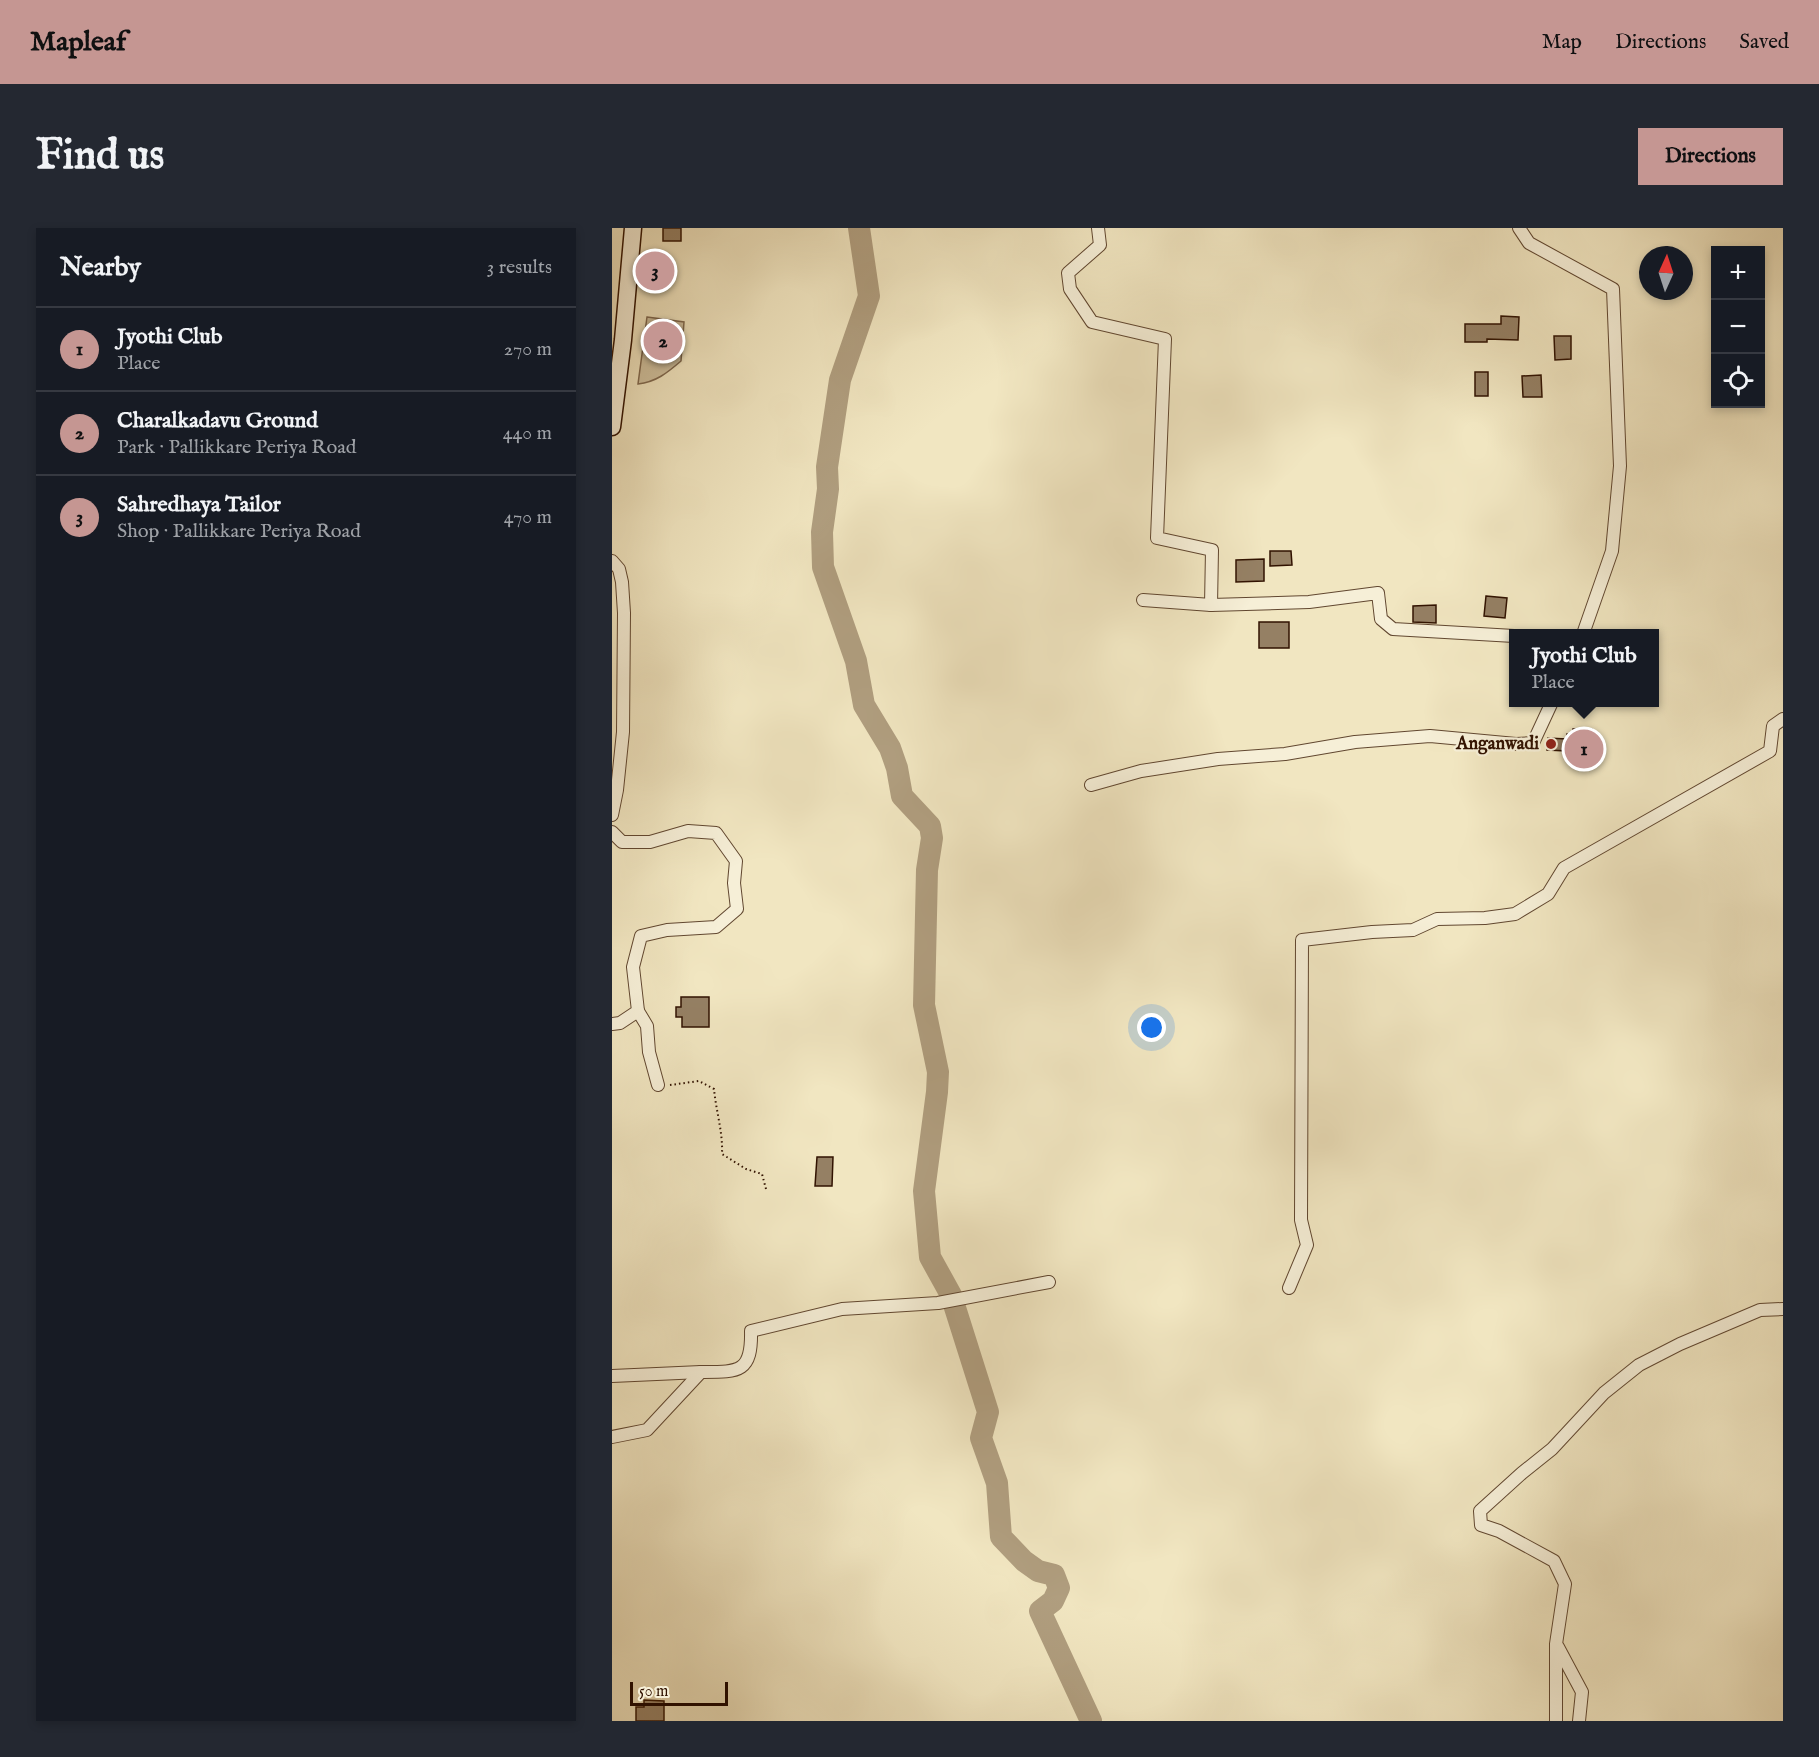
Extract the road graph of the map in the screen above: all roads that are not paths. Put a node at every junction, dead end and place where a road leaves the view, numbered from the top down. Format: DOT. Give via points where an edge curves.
graph roads {
  1 [pos="633,228"];
  2 [pos="1098,228"];
  3 [pos="1519,228"];
  4 [pos="612,427"];
  5 [pos="612,561"];
  6 [pos="1143,600"];
  7 [pos="1211,605"];
  8 [pos="1584,629"];
  9 [pos="1509,636"];
  10 [pos="1550,707"];
  11 [pos="1783,719"];
  12 [pos="1091,785"];
  13 [pos="612,815"];
  14 [pos="612,832"];
  15 [pos="638,1011"];
  16 [pos="612,1024"];
  17 [pos="658,1085"];
  18 [pos="1049,1282"];
  19 [pos="1289,1288"];
  20 [pos="1783,1309"];
  21 [pos="701,1372"];
  22 [pos="612,1377"];
  23 [pos="612,1437"];
  24 [pos="1556,1644"];
  25 [pos="1556,1721"];
  26 [pos="1579,1721"];
  1 -- 4 [label="main road"];
  2 -- 7 [label="street" via="1101,245 1068,273 1070,289 1092,322 1165,339 1157,538 1212,550"];
  3 -- 8 [label="street" via="1529,243 1613,289 1620,466 1612,551"];
  5 -- 13 [label="street" via="619,568 624,613 623,732"];
  6 -- 7 [label="street"];
  7 -- 9 [label="street" via="1310,602 1378,593 1381,619 1393,629"];
  10 -- 12 [label="street" via="1533,743 1430,736 1355,742 1141,771"];
  11 -- 19 [label="street" via="1773,726 1770,751 1564,868 1548,894 1515,914 1437,919 1413,930 1302,940 1301,1220 1307,1245"];
  14 -- 15 [label="street" via="622,842 650,842 688,831 716,832 736,861 737,909 716,927 640,936 633,967"];
  15 -- 16 [label="street"];
  15 -- 17 [label="street" via="647,1026"];
  18 -- 21 [label="street" via="938,1303 842,1310 751,1331 749,1359 741,1368"];
  20 -- 24 [label="street" via="1760,1310 1639,1365 1604,1393 1552,1449 1480,1511 1481,1525 1554,1561 1565,1584"];
  21 -- 22 [label="street"];
  21 -- 23 [label="street" via="647,1430"];
  24 -- 25 [label="street"];
  24 -- 26 [label="street" via="1582,1692"];
}
